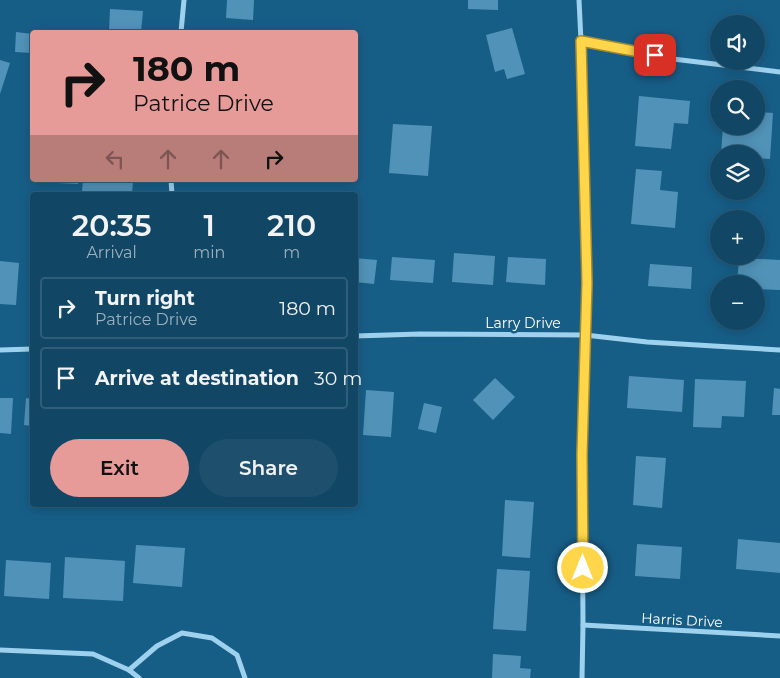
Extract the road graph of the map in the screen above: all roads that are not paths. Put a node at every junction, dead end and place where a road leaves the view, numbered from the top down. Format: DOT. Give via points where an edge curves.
graph roads {
  1 [pos="184,0"];
  2 [pos="579,0"];
  3 [pos="181,30"];
  4 [pos="581,41"];
  5 [pos="780,72"];
  6 [pos="586,335"];
  7 [pos="358,336"];
  8 [pos="30,349"];
  9 [pos="0,350"];
  10 [pos="780,350"];
  11 [pos="583,625"];
  12 [pos="780,636"];
  13 [pos="0,650"];
  14 [pos="129,670"];
  15 [pos="139,678"];
  16 [pos="245,678"];
  17 [pos="582,678"];
  1 -- 3 [label="street"];
  2 -- 4 [label="street"];
  4 -- 5 [label="street" via="673,59"];
  4 -- 6 [label="street"];
  6 -- 7 [label="street, Larry Drive"];
  6 -- 10 [label="street, Larry Drive"];
  6 -- 11 [label="street" via="582,454"];
  8 -- 9 [label="street"];
  11 -- 12 [label="street, Harris Drive"];
  11 -- 17 [label="street"];
  13 -- 14 [label="street" via="93,654"];
  14 -- 15 [label="street"];
  14 -- 16 [label="street" via="157,646 182,633 212,638 237,655"];
}
